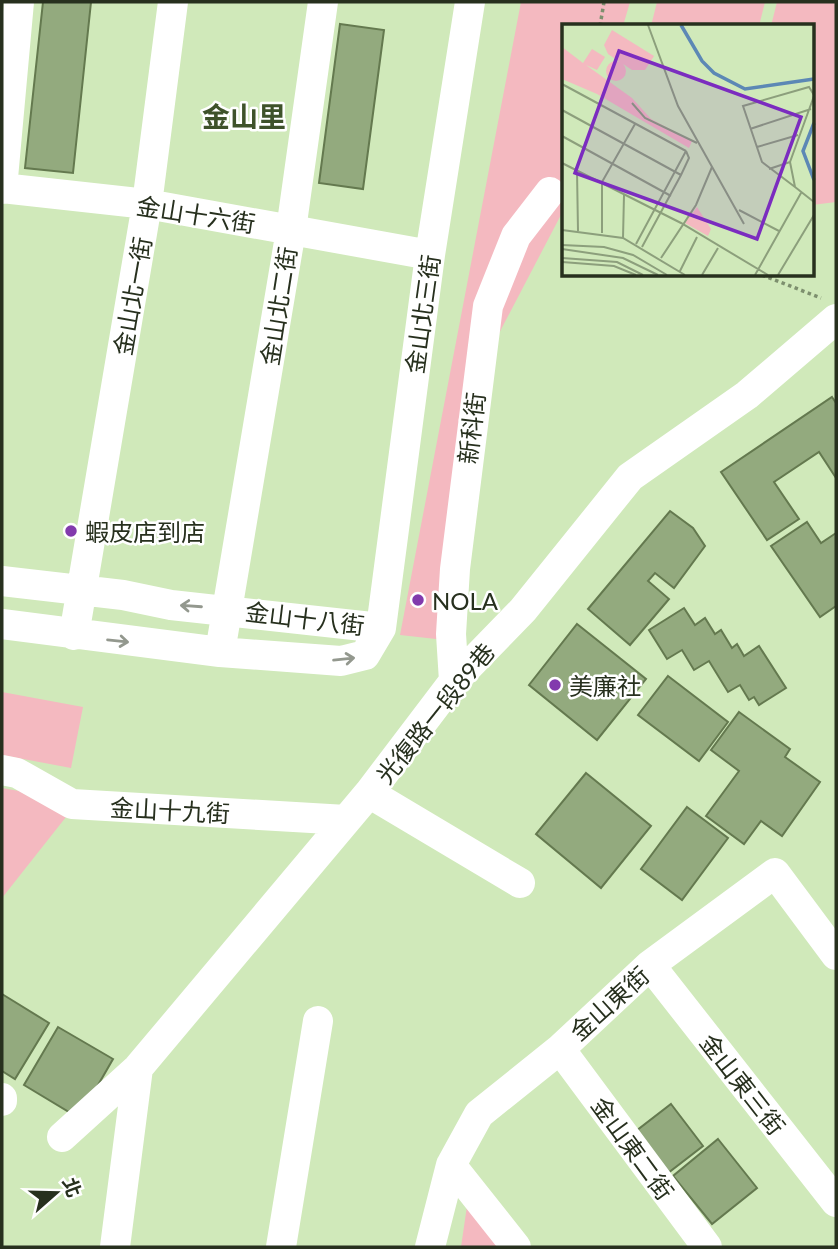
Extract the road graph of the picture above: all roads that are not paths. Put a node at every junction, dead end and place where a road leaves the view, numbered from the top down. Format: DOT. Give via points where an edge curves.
graph roads {
  1 [pos="173,2"];
  2 [pos="323,2"];
  3 [pos="470,2"];
  4 [pos="13,10"];
  5 [pos="2,188"];
  6 [pos="550,192"];
  7 [pos="147,204"];
  8 [pos="291,230"];
  9 [pos="430,255"];
  10 [pos="830,309"];
  11 [pos="2,581"];
  12 [pos="81,589"];
  13 [pos="229,609"];
  14 [pos="2,624"];
  15 [pos="381,628"];
  16 [pos="74,635"];
  17 [pos="220,652"];
  18 [pos="454,681"];
  19 [pos="2,769"];
  20 [pos="369,793"];
  21 [pos="346,820"];
  22 [pos="520,883"];
  23 [pos="836,955"];
  24 [pos="650,965"];
  25 [pos="318,1021"];
  26 [pos="560,1049"];
  27 [pos="138,1068"];
  28 [pos="62,1137"];
  29 [pos="451,1165"];
  30 [pos="836,1202"];
  31 [pos="115,1247"];
  32 [pos="281,1247"];
  33 [pos="430,1247"];
  34 [pos="516,1247"];
  35 [pos="707,1247"];
  1 -- 7 [label="street, 金山北一街"];
  2 -- 8 [label="street, 金山北二街"];
  3 -- 9 [label="street, 金山北三街"];
  4 -- 5 [label="street"];
  5 -- 7 [label="street, 金山十六街"];
  6 -- 18 [label="street, 新科街" via="516,236 488,306 456,569 451,634"];
  7 -- 8 [label="street, 金山十六街"];
  7 -- 12 [label="street, 金山北一街"];
  8 -- 9 [label="street, 金山十六街"];
  8 -- 13 [label="street, 金山北二街"];
  9 -- 15 [label="street, 金山北三街"];
  10 -- 18 [label="street, 光復路一段89巷" via="747,395 630,477 523,611"];
  11 -- 12 [label="street, 金山十八街"];
  13 -- 12 [label="street, 金山十八街, one-way" via="171,605"];
  12 -- 16 [label="street, 金山北一街"];
  13 -- 15 [label="street, 金山十八街"];
  13 -- 17 [label="street, 金山北二街"];
  14 -- 16 [label="street, 金山十八街"];
  17 -- 15 [label="street, 金山十八街, one-way" via="341,661 366,656"];
  16 -- 17 [label="street, 金山十八街, one-way"];
  18 -- 20 [label="street, 光復路一段89巷"];
  19 -- 21 [label="street, 金山十九街" via="72,804"];
  20 -- 21 [label="street, 光復路一段89巷"];
  20 -- 22 [label="street"];
  21 -- 27 [label="street, 光復路一段89巷"];
  23 -- 24 [label="street, 金山東街" via="775,873"];
  24 -- 26 [label="street, 金山東街"];
  24 -- 30 [label="street, 金山東三街"];
  25 -- 32 [label="street"];
  26 -- 29 [label="street, 金山東街" via="479,1114"];
  26 -- 35 [label="street, 金山東二街"];
  27 -- 28 [label="street, 光復路一段89巷"];
  27 -- 31 [label="street"];
  29 -- 33 [label="street, 金山東街"];
  29 -- 34 [label="street"];
}
